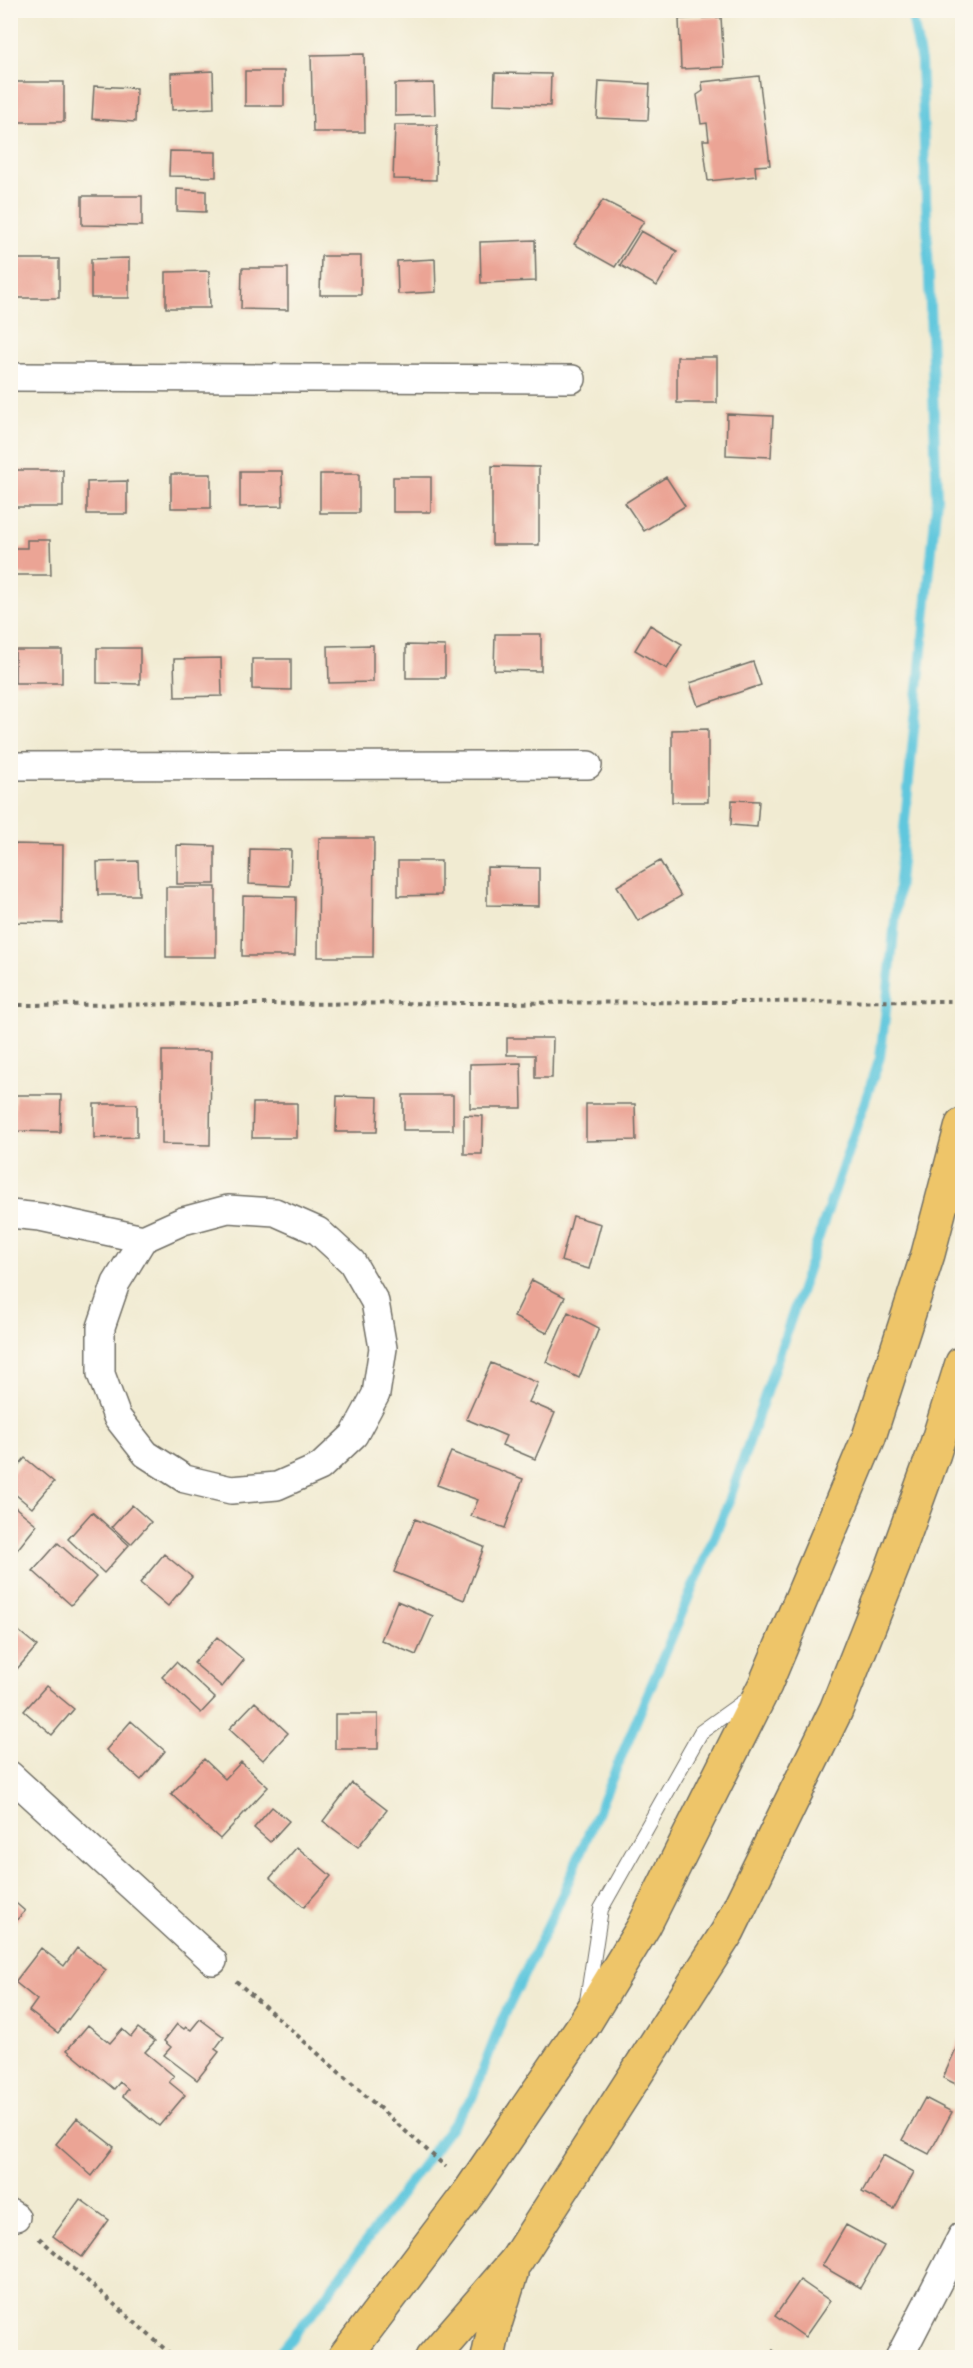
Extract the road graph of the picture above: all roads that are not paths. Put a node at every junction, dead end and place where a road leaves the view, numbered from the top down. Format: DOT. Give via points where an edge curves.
graph roads {
  1 [pos="10,377"];
  2 [pos="572,379"];
  3 [pos="588,765"];
  4 [pos="10,766"];
  5 [pos="963,1125"];
  6 [pos="10,1214"];
  7 [pos="143,1239"];
  8 [pos="963,1363"];
  9 [pos="765,1685"];
  10 [pos="10,1775"];
  11 [pos="213,1961"];
  12 [pos="583,2026"];
  13 [pos="963,2236"];
  14 [pos="516,2261"];
  15 [pos="344,2358"];
  16 [pos="432,2358"];
  17 [pos="488,2358"];
  18 [pos="899,2358"];
  1 -- 2 [label="street"];
  3 -- 4 [label="street"];
  5 -- 9 [label="main road" via="928,1254 869,1437"];
  6 -- 7 [label="street"];
  7 -- 7 [label="street" via="183,1221 228,1209 275,1212 318,1231 352,1262 375,1302 383,1348 376,1394 354,1435 320,1467 277,1486 231,1490 185,1479 146,1454 117,1418 101,1374 101,1327 116,1283"];
  8 -- 14 [label="main road" via="893,1566 836,1710 728,1931"];
  9 -- 12 [label="main road" via="644,1926"];
  9 -- 12 [label="lane" via="701,1732 601,1909"];
  10 -- 11 [label="street"];
  12 -- 15 [label="main road" via="471,2190"];
  13 -- 18 [label="street"];
  14 -- 16 [label="main road"];
  14 -- 17 [label="main road"];
}
